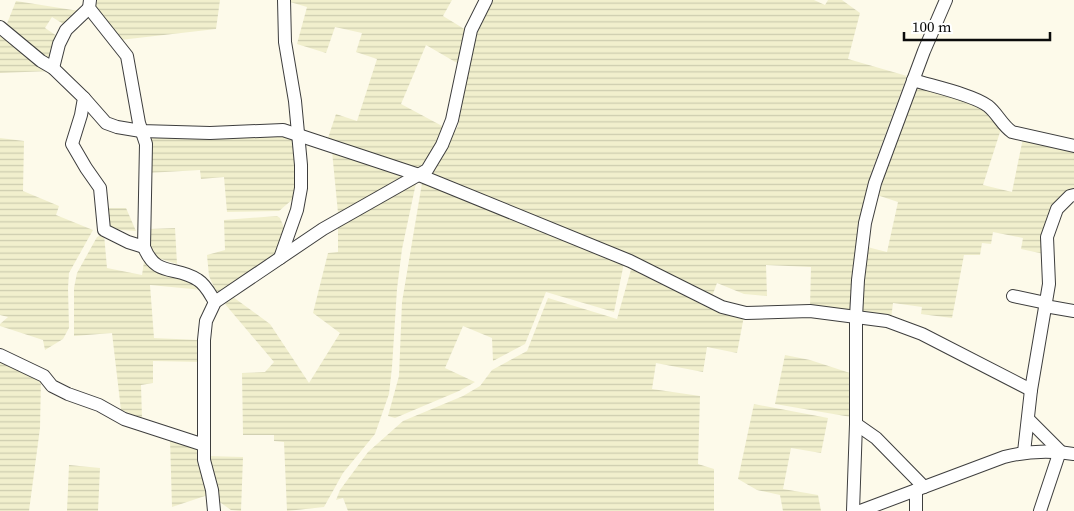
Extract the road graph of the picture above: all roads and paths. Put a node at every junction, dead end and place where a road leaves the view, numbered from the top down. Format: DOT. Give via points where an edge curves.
graph roads {
  1 [pos="284,0"];
  2 [pos="486,0"];
  3 [pos="946,0"];
  4 [pos="90,4"];
  5 [pos="0,27"];
  6 [pos="53,68"];
  7 [pos="913,80"];
  8 [pos="84,98"];
  9 [pos="141,131"];
  10 [pos="297,134"];
  11 [pos="1074,146"];
  12 [pos="419,175"];
  13 [pos="1074,195"];
  14 [pos="144,247"];
  15 [pos="280,258"];
  16 [pos="1013,296"];
  17 [pos="215,302"];
  18 [pos="1046,304"];
  19 [pos="1074,311"];
  20 [pos="856,317"];
  21 [pos="0,355"];
  22 [pos="1031,390"];
  23 [pos="1028,419"];
  24 [pos="856,424"];
  25 [pos="204,445"];
  26 [pos="1060,451"];
  27 [pos="1024,452"];
  28 [pos="1074,454"];
  29 [pos="920,488"];
  30 [pos="214,511"];
  31 [pos="853,511"];
  32 [pos="860,511"];
  33 [pos="916,511"];
  34 [pos="1040,511"];
  1 -- 10 [label="street" via="285,42"];
  2 -- 12 [label="street" via="471,30 452,120 442,145 427,170"];
  3 -- 7 [label="street"];
  4 -- 6 [label="street" via="66,30 58,44"];
  4 -- 9 [label="street" via="127,56"];
  5 -- 6 [label="street"];
  6 -- 8 [label="street"];
  7 -- 11 [label="street" via="980,101 1012,132"];
  7 -- 20 [label="street" via="875,183 865,223"];
  8 -- 9 [label="street" via="106,123"];
  8 -- 14 [label="street" via="72,144 100,188 104,230"];
  9 -- 10 [label="street" via="283,130"];
  9 -- 14 [label="street" via="146,144"];
  10 -- 12 [label="street"];
  10 -- 15 [label="street" via="301,188"];
  12 -- 15 [label="street" via="323,229"];
  12 -- 20 [label="street" via="630,262 722,307 746,313 810,311"];
  13 -- 18 [label="street" via="1057,209 1047,238 1049,284"];
  14 -- 17 [label="street" via="156,265 200,281"];
  15 -- 17 [label="street"];
  16 -- 18 [label="street"];
  17 -- 25 [label="street" via="206,321 204,340"];
  18 -- 19 [label="street"];
  18 -- 22 [label="street"];
  20 -- 22 [label="street" via="887,321 922,334"];
  20 -- 24 [label="street"];
  21 -- 25 [label="street" via="44,376 52,386 124,419"];
  22 -- 23 [label="street"];
  23 -- 26 [label="street"];
  23 -- 27 [label="street"];
  24 -- 29 [label="street" via="876,438"];
  24 -- 31 [label="street"];
  25 -- 30 [label="street"];
  26 -- 27 [label="street"];
  26 -- 28 [label="street"];
  26 -- 34 [label="street"];
  27 -- 29 [label="street" via="1004,456"];
  29 -- 32 [label="street"];
  29 -- 33 [label="street"];
}
